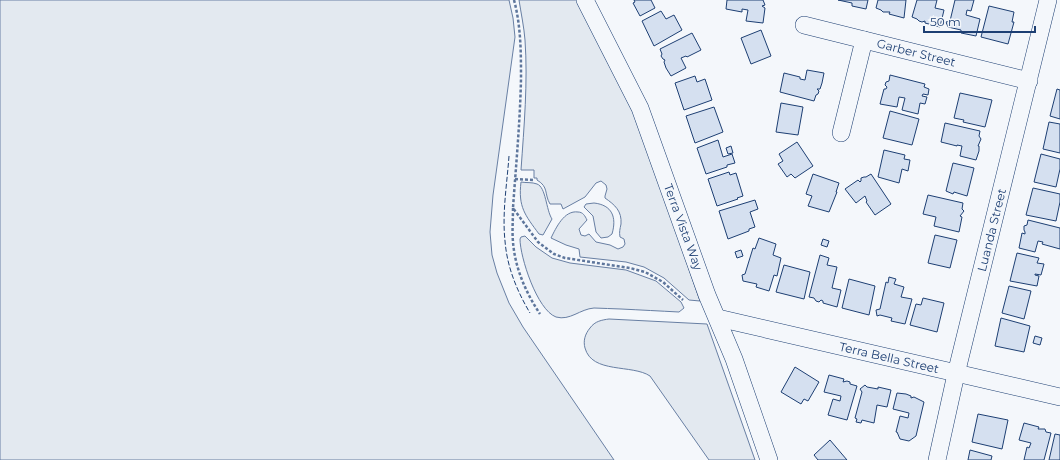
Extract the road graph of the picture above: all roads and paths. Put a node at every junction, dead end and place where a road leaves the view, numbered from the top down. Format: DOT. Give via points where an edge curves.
graph roads {
  1 [pos="514,0"];
  2 [pos="585,0"];
  3 [pos="1048,0"];
  4 [pos="804,25"];
  5 [pos="864,40"];
  6 [pos="1029,82"];
  7 [pos="841,133"];
  8 [pos="515,179"];
  9 [pos="534,180"];
  10 [pos="513,208"];
  11 [pos="683,300"];
  12 [pos="540,314"];
  13 [pos="718,318"];
  14 [pos="956,374"];
  15 [pos="1060,397"];
  16 [pos="769,460"];
  17 [pos="937,460"];
  1 -- 8 [label="path" via="518,14 521,58 521,106"];
  2 -- 13 [label="street, Terra Vista Way" via="640,108 707,295"];
  3 -- 6 [label="street, Luanda Street"];
  4 -- 5 [label="street, Garber Street"];
  5 -- 6 [label="street, Garber Street"];
  5 -- 7 [label="street"];
  6 -- 14 [label="street, Luanda Street"];
  8 -- 9 [label="path"];
  8 -- 10 [label="path"];
  10 -- 11 [label="path" via="538,242 554,254 645,272 663,282"];
  10 -- 12 [label="path" via="515,258 527,293"];
  13 -- 14 [label="street, Terra Bella Street"];
  13 -- 16 [label="street, Terra Vista Way"];
  14 -- 15 [label="street, Terra Bella Street"];
  14 -- 17 [label="street, Luanda Street"];
}
